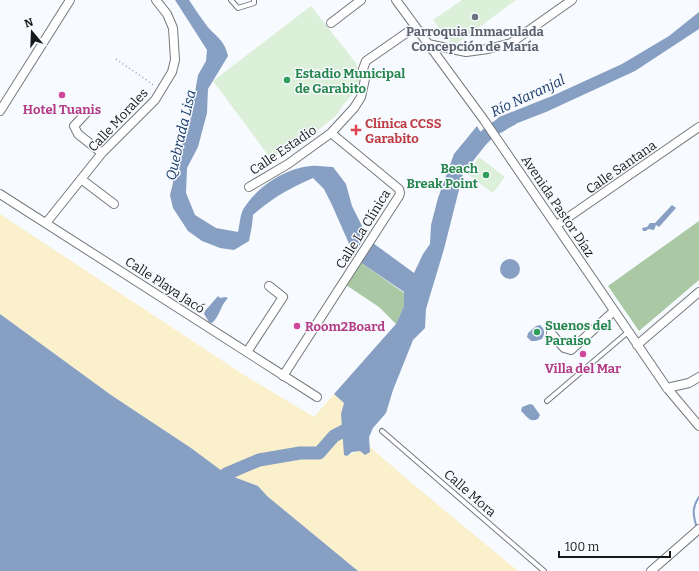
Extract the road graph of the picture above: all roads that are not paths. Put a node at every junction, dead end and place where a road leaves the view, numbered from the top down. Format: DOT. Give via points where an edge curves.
graph roads {
  1 [pos="70,0"];
  2 [pos="156,0"];
  3 [pos="231,0"];
  4 [pos="254,0"];
  5 [pos="361,0"];
  6 [pos="396,0"];
  7 [pos="572,0"];
  8 [pos="331,23"];
  9 [pos="415,27"];
  10 [pos="428,44"];
  11 [pos="88,111"];
  12 [pos="0,112"];
  13 [pos="699,127"];
  14 [pos="331,133"];
  15 [pos="102,153"];
  16 [pos="81,179"];
  17 [pos="249,187"];
  18 [pos="0,194"];
  19 [pos="114,204"];
  20 [pos="46,223"];
  21 [pos="557,225"];
  22 [pos="268,286"];
  23 [pos="699,292"];
  24 [pos="614,311"];
  25 [pos="628,332"];
  26 [pos="551,333"];
  27 [pos="637,345"];
  28 [pos="247,352"];
  29 [pos="283,376"];
  30 [pos="699,377"];
  31 [pos="667,388"];
  32 [pos="317,397"];
  33 [pos="547,401"];
  34 [pos="699,426"];
  35 [pos="382,431"];
  36 [pos="699,529"];
  37 [pos="544,571"];
  38 [pos="651,571"];
  1 -- 12 [label="street"];
  2 -- 15 [label="street, Calle Morales" via="167,14 173,28 175,60 172,72 155,100"];
  3 -- 4 [label="lane" via="238,8"];
  5 -- 8 [label="street"];
  6 -- 9 [label="street, Avenida Pastor Díaz"];
  7 -- 10 [label="street" via="511,43 466,52"];
  9 -- 10 [label="street, Avenida Pastor Díaz"];
  9 -- 14 [label="street" via="366,61 361,97"];
  10 -- 21 [label="street, Avenida Pastor Díaz"];
  11 -- 15 [label="street" via="74,126 78,134"];
  13 -- 21 [label="street, Calle Santana"];
  14 -- 17 [label="street, Calle Estadio" via="288,164"];
  14 -- 29 [label="street, Calle La Clínica" via="400,191"];
  15 -- 16 [label="street, Calle Morales"];
  16 -- 19 [label="street"];
  16 -- 20 [label="street, Calle Morales"];
  18 -- 20 [label="street, Calle Playa Jacó"];
  20 -- 28 [label="street, Calle Playa Jacó"];
  21 -- 24 [label="street, Avenida Pastor Díaz"];
  22 -- 28 [label="street" via="284,298"];
  23 -- 27 [label="street"];
  24 -- 25 [label="street, Avenida Pastor Díaz"];
  24 -- 26 [label="street" via="572,350 564,348"];
  25 -- 27 [label="street, Avenida Pastor Díaz"];
  25 -- 33 [label="lane"];
  27 -- 31 [label="street, Avenida Pastor Díaz"];
  28 -- 29 [label="street, Calle Playa Jacó"];
  29 -- 32 [label="street, Calle Playa Jacó"];
  30 -- 31 [label="street" via="689,383"];
  31 -- 34 [label="street, Avenida Pastor Díaz"];
  35 -- 37 [label="lane, Calle Mora"];
  36 -- 38 [label="street"];
}
